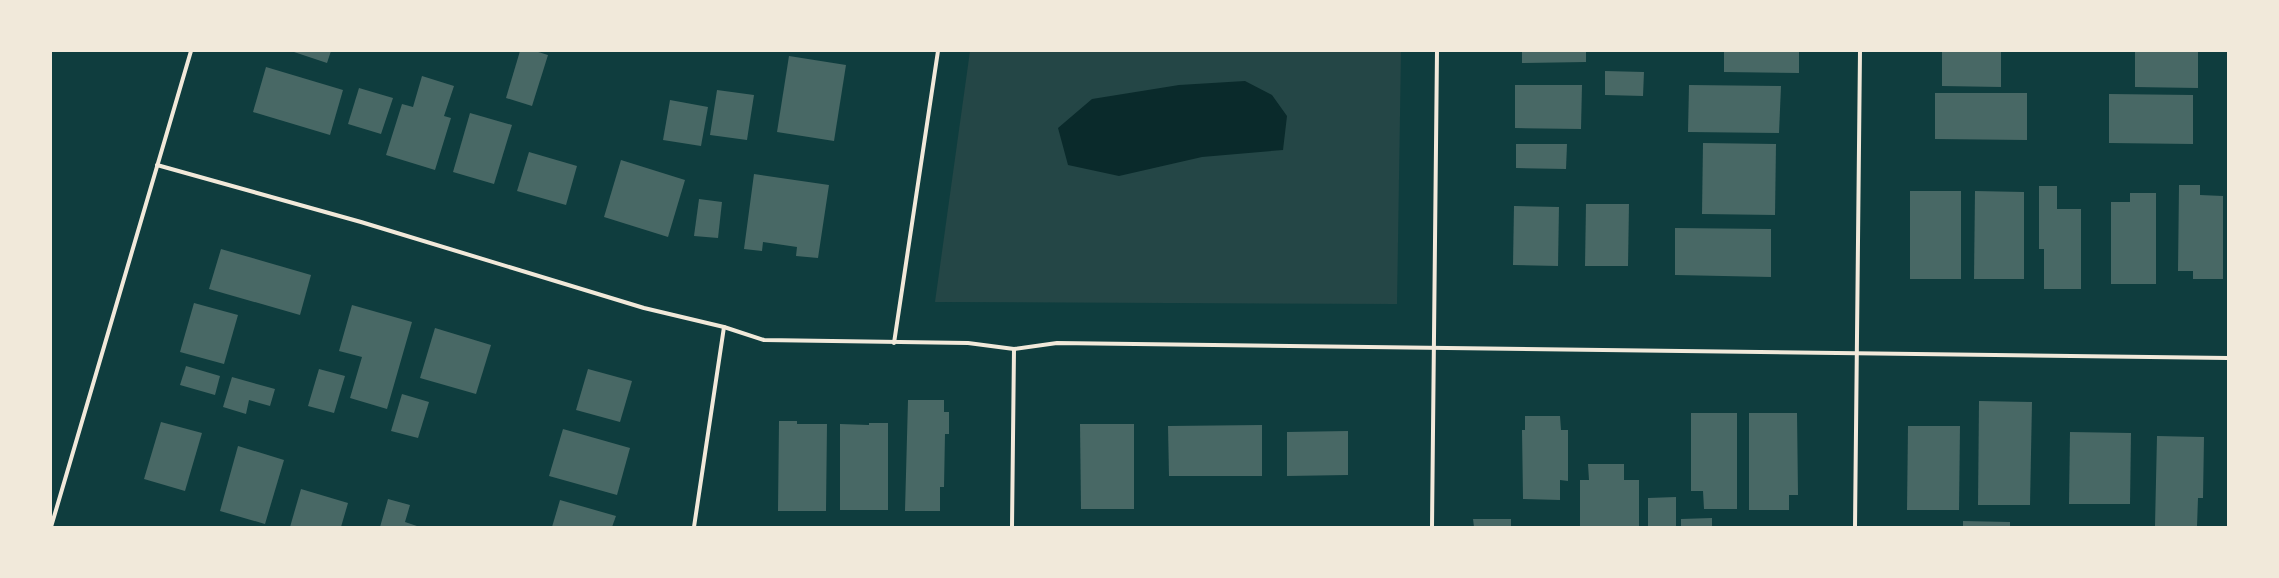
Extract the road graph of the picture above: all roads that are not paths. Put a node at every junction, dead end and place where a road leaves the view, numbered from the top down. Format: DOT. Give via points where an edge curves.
graph roads {
  1 [pos="191,51"];
  2 [pos="938,51"];
  3 [pos="1437,51"];
  4 [pos="1860,51"];
  5 [pos="157,165"];
  6 [pos="724,327"];
  7 [pos="894,343"];
  8 [pos="1014,348"];
  9 [pos="1434,348"];
  10 [pos="1857,354"];
  11 [pos="2228,358"];
  12 [pos="51,527"];
  13 [pos="694,527"];
  14 [pos="1012,527"];
  15 [pos="1432,527"];
  16 [pos="1855,527"];
  1 -- 5 [label="street"];
  2 -- 7 [label="street"];
  3 -- 9 [label="street"];
  4 -- 10 [label="street"];
  5 -- 6 [label="street" via="361,222 644,308"];
  5 -- 12 [label="street"];
  6 -- 7 [label="street" via="764,340"];
  6 -- 13 [label="street"];
  7 -- 8 [label="street" via="968,343"];
  8 -- 9 [label="street" via="1057,343"];
  8 -- 14 [label="street"];
  9 -- 10 [label="street"];
  9 -- 15 [label="street"];
  10 -- 11 [label="street"];
  10 -- 16 [label="street"];
}
